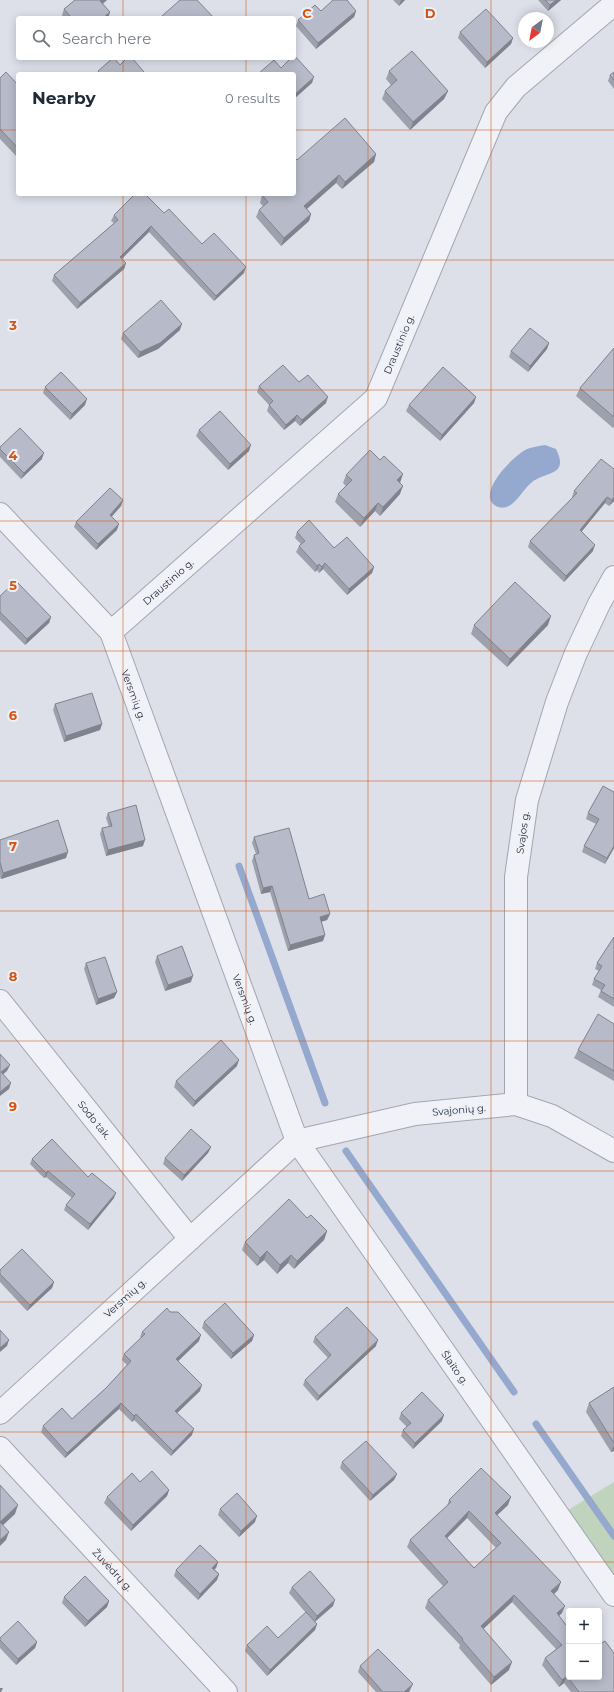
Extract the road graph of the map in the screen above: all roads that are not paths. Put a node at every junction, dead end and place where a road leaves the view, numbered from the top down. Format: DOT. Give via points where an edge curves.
graph roads {
  1 [pos="614,4"];
  2 [pos="0,514"];
  3 [pos="614,577"];
  4 [pos="112,632"];
  5 [pos="0,1001"];
  6 [pos="516,1104"];
  7 [pos="297,1141"];
  8 [pos="614,1151"];
  9 [pos="190,1239"];
  10 [pos="0,1413"];
  11 [pos="0,1448"];
  12 [pos="614,1595"];
  13 [pos="226,1692"];
  1 -- 4 [label="street, Draustinio g." via="516,87 496,112 376,398"];
  2 -- 4 [label="street, Versmių g."];
  3 -- 6 [label="street, Svajos g." via="576,652 557,702 527,800 516,877"];
  4 -- 7 [label="street, Versmių g."];
  5 -- 9 [label="street, Sodo tak."];
  6 -- 7 [label="street, Svajonių g." via="415,1114"];
  6 -- 8 [label="street, Svajonių g." via="552,1116"];
  7 -- 9 [label="street, Versmių g."];
  7 -- 12 [label="street, Šlaito g."];
  9 -- 10 [label="street, Versmių g."];
  11 -- 13 [label="street, Žuvėdrų g."];
}
